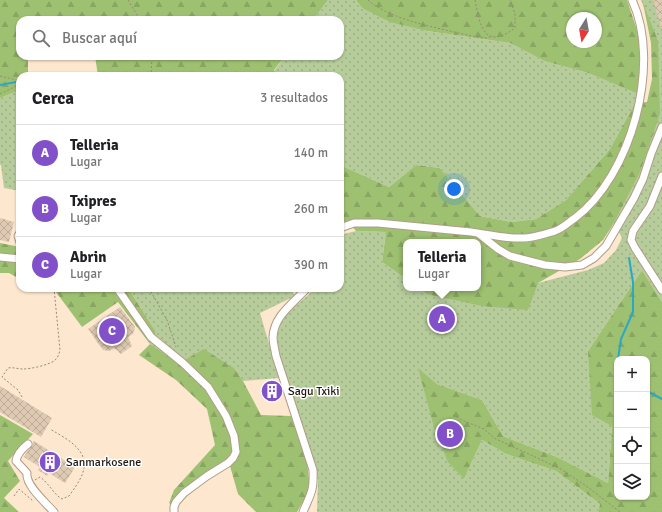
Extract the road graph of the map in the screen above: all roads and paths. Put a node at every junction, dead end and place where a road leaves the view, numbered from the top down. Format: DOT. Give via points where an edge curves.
graph roads {
  1 [pos="128,0"];
  2 [pos="368,0"];
  3 [pos="476,0"];
  4 [pos="510,0"];
  5 [pos="632,0"];
  6 [pos="138,16"];
  7 [pos="493,36"];
  8 [pos="152,60"];
  9 [pos="151,72"];
  10 [pos="0,76"];
  11 [pos="16,80"];
  12 [pos="16,86"];
  13 [pos="0,94"];
  14 [pos="662,128"];
  15 [pos="662,176"];
  16 [pos="344,227"];
  17 [pos="478,233"];
  18 [pos="0,257"];
  19 [pos="16,259"];
  20 [pos="662,290"];
  21 [pos="54,292"];
  22 [pos="119,292"];
  23 [pos="151,292"];
  24 [pos="303,292"];
  25 [pos="177,353"];
  26 [pos="22,397"];
  27 [pos="453,415"];
  28 [pos="50,429"];
  29 [pos="28,444"];
  30 [pos="34,483"];
  31 [pos="14,496"];
  32 [pos="34,501"];
  33 [pos="54,512"];
  34 [pos="174,512"];
  35 [pos="303,512"];
  36 [pos="620,512"];
  1 -- 6 [label="path"];
  2 -- 7 [label="path" via="382,10 403,19 475,36"];
  3 -- 7 [label="path" via="482,29"];
  4 -- 7 [label="path" via="515,14 515,28 507,34"];
  5 -- 17 [label="street" via="642,23 647,48 647,81 634,128 609,180 586,209 556,231 522,238"];
  8 -- 9 [label="path"];
  10 -- 11 [label="path"];
  12 -- 13 [label="path"];
  14 -- 17 [label="street" via="634,198 606,246 582,265 545,265 510,256"];
  15 -- 20 [label="street" via="650,206 633,231 631,240"];
  16 -- 17 [label="street" via="354,223 378,223"];
  18 -- 19 [label="street"];
  21 -- 26 [label="path" via="60,350 58,356 54,361 31,369 8,368 2,376"];
  22 -- 34 [label="street" via="151,337 208,387 226,416 234,436 236,452 233,458 184,493 176,502"];
  23 -- 25 [label="path" via="167,320"];
  24 -- 35 [label="street" via="275,325 273,338 276,356 313,470 314,485"];
  27 -- 36 [label="path" via="484,429 494,438 561,469"];
  28 -- 30 [label="path" via="81,451 84,458 82,475 69,496 62,499 40,477 33,481"];
  29 -- 33 [label="street" via="16,457 16,461 28,473 28,482"];
  31 -- 32 [label="path" via="19,488"];
}
